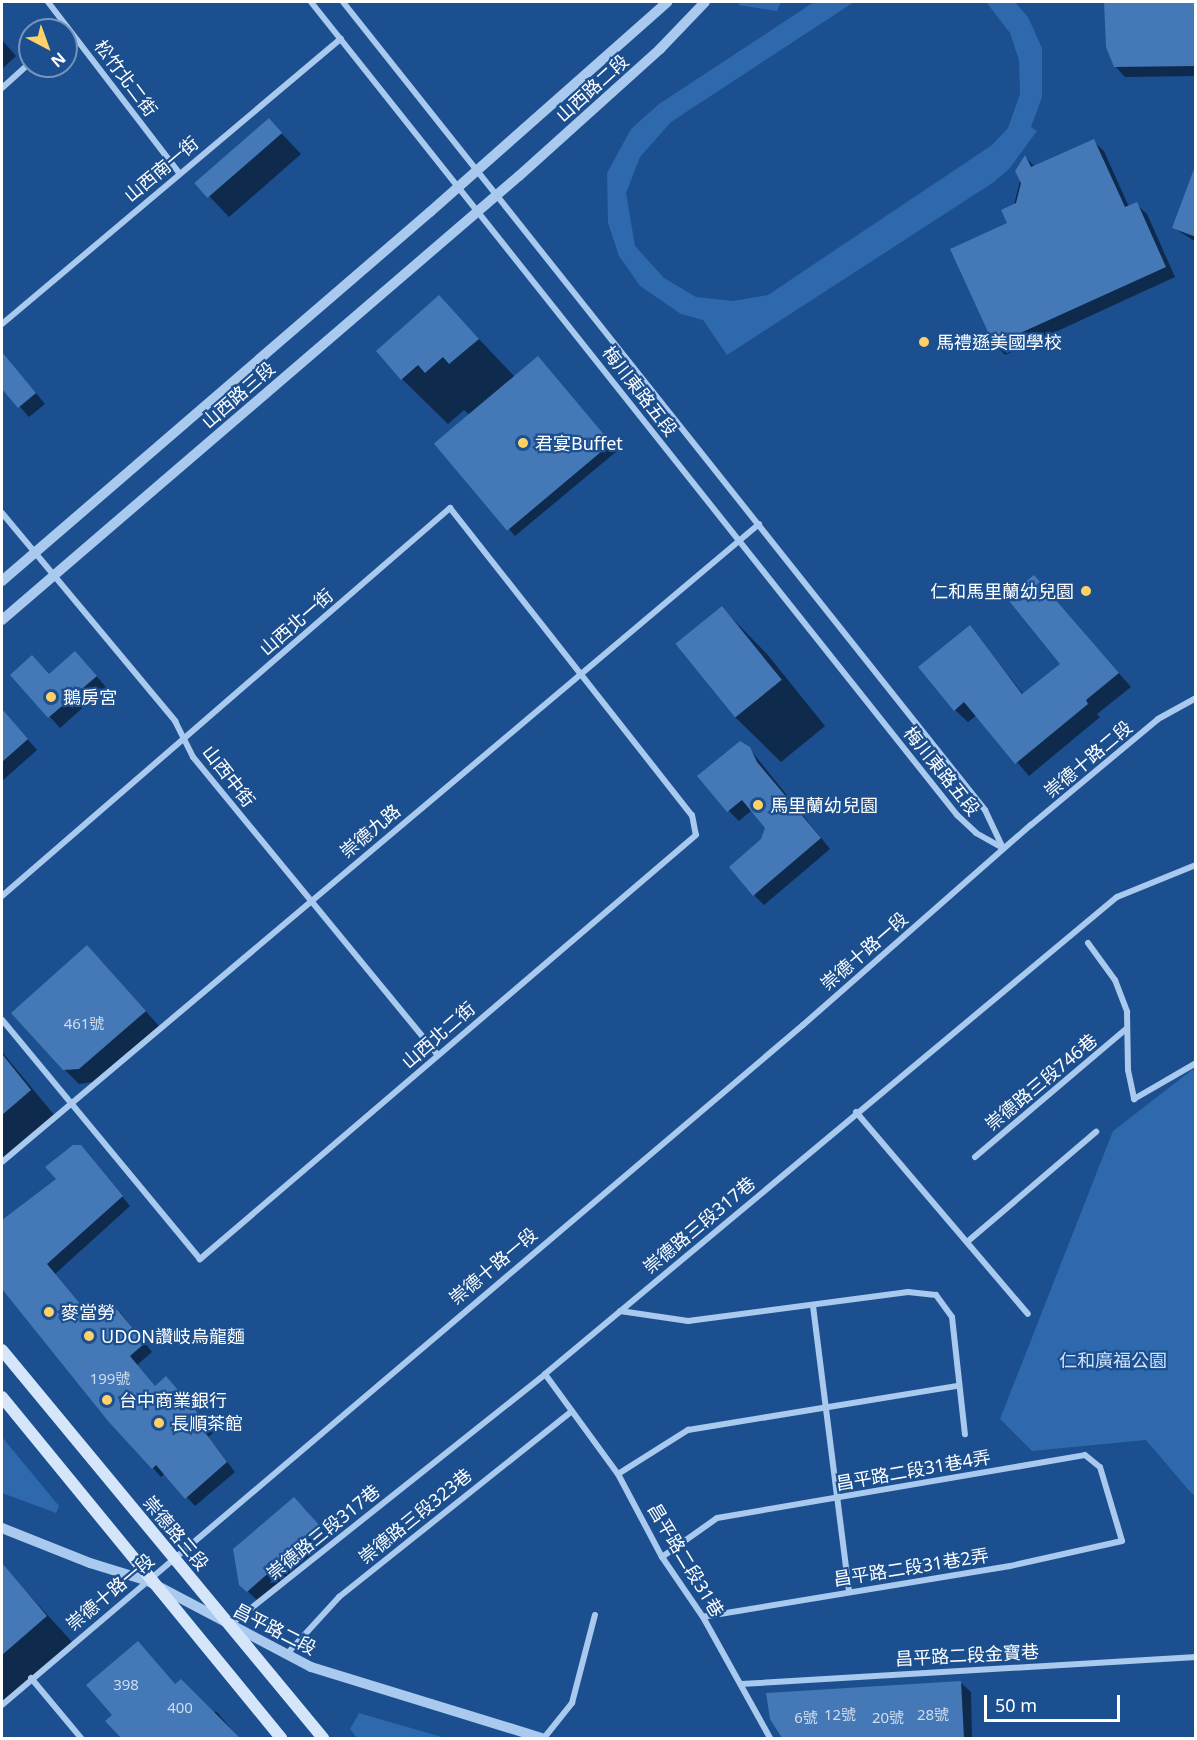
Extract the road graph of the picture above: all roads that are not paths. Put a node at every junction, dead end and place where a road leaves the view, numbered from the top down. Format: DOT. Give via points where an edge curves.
graph roads {
  1 [pos="48,2"];
  2 [pos="311,2"];
  3 [pos="343,2"];
  4 [pos="667,2"];
  5 [pos="705,2"];
  6 [pos="59,18"];
  7 [pos="341,39"];
  8 [pos="78,43"];
  9 [pos="18,74"];
  10 [pos="2,88"];
  11 [pos="477,171"];
  12 [pos="178,173"];
  13 [pos="458,187"];
  14 [pos="497,195"];
  15 [pos="477,212"];
  16 [pos="2,324"];
  17 [pos="2,513"];
  18 [pos="759,524"];
  19 [pos="739,540"];
  20 [pos="34,553"];
  21 [pos="54,576"];
  22 [pos="2,581"];
  23 [pos="2,620"];
  24 [pos="581,673"];
  25 [pos="1196,698"];
  26 [pos="185,738"];
  27 [pos="1003,848"];
  28 [pos="1196,865"];
  29 [pos="2,896"];
  30 [pos="310,901"];
  31 [pos="1088,944"];
  32 [pos="2,1020"];
  33 [pos="1126,1029"];
  34 [pos="438,1055"];
  35 [pos="1196,1063"];
  36 [pos="72,1104"];
  37 [pos="856,1112"];
  38 [pos="1096,1132"];
  39 [pos="975,1157"];
  40 [pos="2,1162"];
  41 [pos="967,1242"];
  42 [pos="813,1306"];
  43 [pos="620,1311"];
  44 [pos="1028,1314"];
  45 [pos="2,1350"];
  46 [pos="545,1374"];
  47 [pos="957,1386"];
  48 [pos="2,1397"];
  49 [pos="826,1408"];
  50 [pos="572,1411"];
  51 [pos="965,1434"];
  52 [pos="618,1474"];
  53 [pos="838,1498"];
  54 [pos="2,1528"];
  55 [pos="1122,1541"];
  56 [pos="662,1557"];
  57 [pos="173,1558"];
  58 [pos="148,1581"];
  59 [pos="849,1592"];
  60 [pos="595,1614"];
  61 [pos="703,1617"];
  62 [pos="230,1625"];
  63 [pos="286,1655"];
  64 [pos="1196,1657"];
  65 [pos="31,1678"];
  66 [pos="741,1684"];
  67 [pos="2,1705"];
  68 [pos="81,1738"];
  69 [pos="281,1738"];
  70 [pos="323,1738"];
  71 [pos="543,1738"];
  72 [pos="771,1738"];
  1 -- 6 [label="street, 松竹北二街"];
  2 -- 7 [label="street, 梅川東路五段"];
  3 -- 11 [label="street, 梅川東路五段"];
  4 -- 11 [label="street, 山西路二段"];
  5 -- 14 [label="street, 山西路二段" via="660,50"];
  7 -- 12 [label="street, 山西南一街"];
  7 -- 13 [label="street, 梅川東路五段"];
  8 -- 12 [label="street, 松竹北二街"];
  9 -- 10 [label="street"];
  11 -- 13 [label="street, 山西路三段"];
  11 -- 14 [label="street, 梅川東路五段"];
  12 -- 16 [label="street, 山西南一街"];
  13 -- 15 [label="street, 梅川東路五段"];
  13 -- 20 [label="street, 山西路三段"];
  14 -- 15 [label="street, 山西路三段"];
  14 -- 18 [label="street, 梅川東路五段"];
  15 -- 19 [label="street, 梅川東路五段"];
  15 -- 21 [label="street, 山西路三段"];
  17 -- 20 [label="street, 山西中街"];
  18 -- 19 [label="street, 崇德九路"];
  18 -- 27 [label="street, 梅川東路五段" via="985,810"];
  19 -- 24 [label="street, 崇德九路"];
  19 -- 27 [label="street, 梅川東路五段" via="966,826"];
  20 -- 21 [label="street, 山西中街"];
  20 -- 22 [label="street, 山西路三段"];
  21 -- 23 [label="street, 山西路三段"];
  21 -- 26 [label="street, 山西中街" via="176,721"];
  24 -- 26 [label="street, 山西北一街" via="450,508"];
  24 -- 30 [label="street, 崇德九路"];
  24 -- 34 [label="street, 山西北二街" via="692,815 696,836"];
  25 -- 27 [label="street, 崇德十路二段" via="1158,718"];
  26 -- 29 [label="street, 山西北一街"];
  26 -- 30 [label="street, 山西中街" via="193,757"];
  27 -- 57 [label="street, 崇德十路一段" via="777,1046"];
  28 -- 37 [label="street, 崇德路三段317巷" via="1117,897"];
  30 -- 34 [label="street, 山西中街"];
  30 -- 36 [label="street, 崇德九路"];
  31 -- 33 [label="street" via="1115,980 1127,1012"];
  32 -- 36 [label="street"];
  33 -- 35 [label="street" via="1134,1099"];
  33 -- 39 [label="street, 崇德路三段746巷"];
  34 -- 36 [label="street, 山西北二街" via="200,1259"];
  36 -- 40 [label="street, 崇德九路"];
  37 -- 41 [label="street"];
  37 -- 43 [label="street, 崇德路三段317巷"];
  38 -- 41 [label="street"];
  41 -- 44 [label="street"];
  42 -- 43 [label="street" via="688,1321"];
  42 -- 47 [label="street" via="908,1292 936,1295 952,1317"];
  42 -- 49 [label="street"];
  43 -- 46 [label="street, 崇德路三段317巷"];
  45 -- 57 [label="main road, 崇德路三段"];
  46 -- 50 [label="street, 昌平路二段31巷"];
  46 -- 62 [label="street, 崇德路三段317巷"];
  47 -- 49 [label="street"];
  47 -- 51 [label="street"];
  48 -- 58 [label="main road"];
  49 -- 52 [label="street" via="688,1430"];
  49 -- 53 [label="street"];
  50 -- 52 [label="street, 昌平路二段31巷"];
  50 -- 63 [label="street, 崇德路三段323巷" via="339,1597"];
  52 -- 56 [label="street, 昌平路二段31巷"];
  53 -- 55 [label="street, 昌平路二段31巷4弄" via="1085,1455 1100,1467"];
  53 -- 56 [label="street, 昌平路二段31巷4弄" via="717,1518"];
  53 -- 59 [label="street"];
  54 -- 58 [label="street, 昌平路二段"];
  55 -- 59 [label="street, 昌平路二段31巷2弄" via="1010,1566"];
  56 -- 61 [label="street, 昌平路二段31巷"];
  57 -- 58 [label="street, 崇德十路一段"];
  57 -- 62 [label="main road, 崇德路三段"];
  58 -- 62 [label="street, 昌平路二段"];
  58 -- 65 [label="street, 崇德十路一段"];
  58 -- 69 [label="main road"];
  59 -- 61 [label="street, 昌平路二段31巷2弄"];
  60 -- 71 [label="street, 昌平路二段" via="572,1703"];
  61 -- 66 [label="street, 昌平路二段31巷"];
  62 -- 63 [label="street, 昌平路二段"];
  62 -- 70 [label="main road, 崇德路三段"];
  63 -- 71 [label="street, 昌平路二段" via="311,1667"];
  64 -- 66 [label="street, 昌平路二段金寶巷"];
  65 -- 67 [label="street, 崇德十路一段"];
  65 -- 68 [label="street"];
  66 -- 72 [label="street, 昌平路二段31巷"];
}
